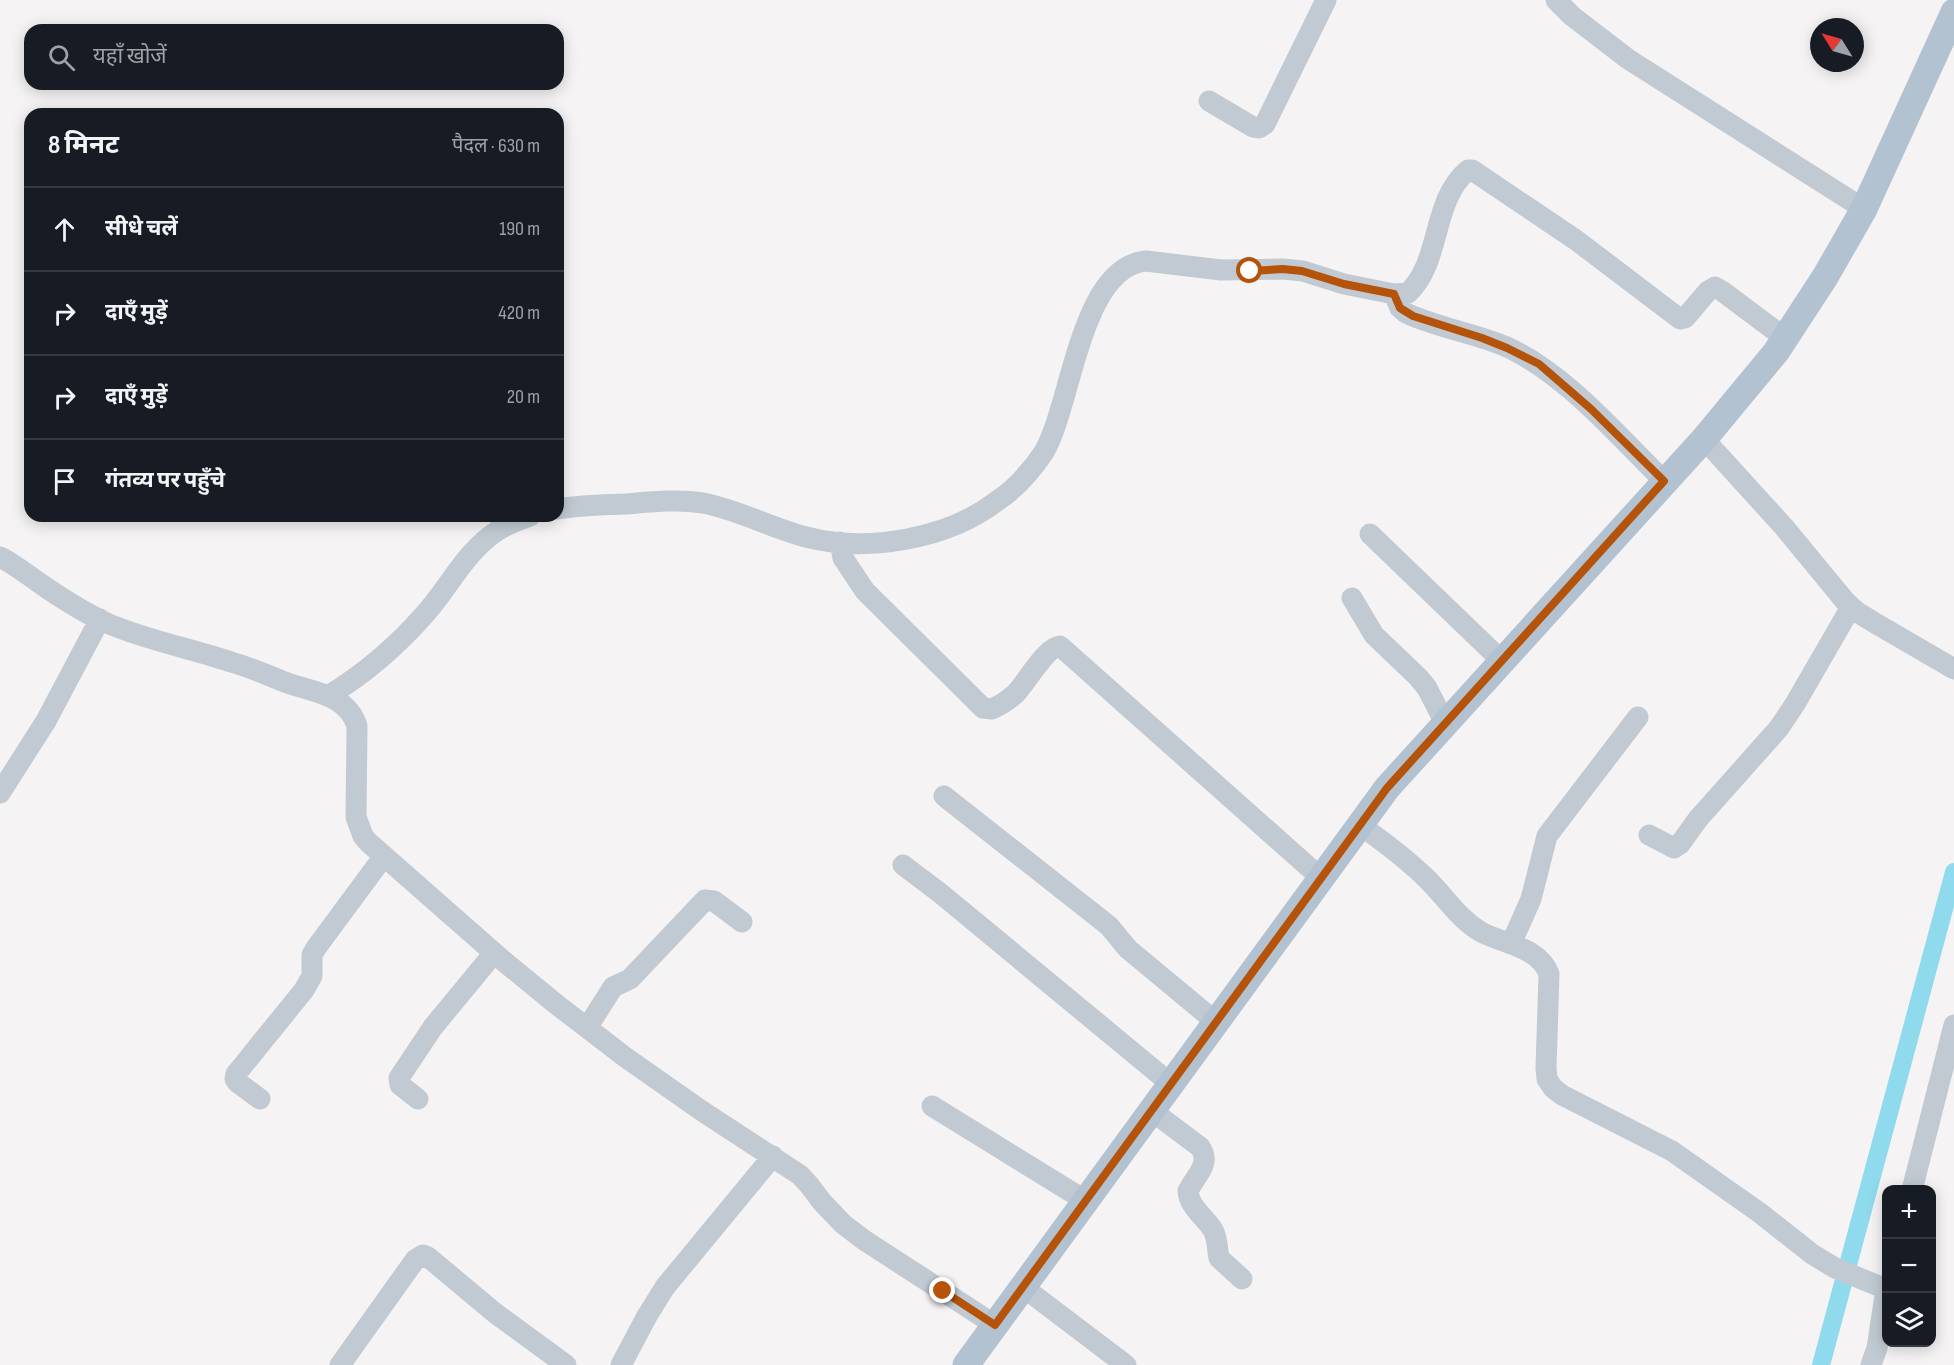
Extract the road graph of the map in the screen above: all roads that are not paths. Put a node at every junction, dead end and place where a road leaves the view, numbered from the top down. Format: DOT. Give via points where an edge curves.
graph roads {
  1 [pos="1326,0"];
  2 [pos="1556,0"];
  3 [pos="1954,12"];
  4 [pos="1209,101"];
  5 [pos="1864,209"];
  6 [pos="1396,300"];
  7 [pos="1785,338"];
  8 [pos="1704,439"];
  9 [pos="1664,481"];
  10 [pos="564,508"];
  11 [pos="516,522"];
  12 [pos="1370,534"];
  13 [pos="840,542"];
  14 [pos="0,557"];
  15 [pos="1352,598"];
  16 [pos="1851,607"];
  17 [pos="100,619"];
  18 [pos="1502,661"];
  19 [pos="1954,669"];
  20 [pos="340,703"];
  21 [pos="1638,717"];
  22 [pos="1445,723"];
  23 [pos="0,793"];
  24 [pos="944,796"];
  25 [pos="1360,825"];
  26 [pos="1649,835"];
  27 [pos="384,856"];
  28 [pos="903,865"];
  29 [pos="1321,878"];
  30 [pos="742,922"];
  31 [pos="1511,944"];
  32 [pos="494,953"];
  33 [pos="1216,1022"];
  34 [pos="1954,1025"];
  35 [pos="587,1028"];
  36 [pos="1171,1084"];
  37 [pos="260,1099"];
  38 [pos="418,1099"];
  39 [pos="932,1106"];
  40 [pos="1152,1111"];
  41 [pos="773,1156"];
  42 [pos="1913,1185"];
  43 [pos="1086,1201"];
  44 [pos="1242,1279"];
  45 [pos="1023,1287"];
  46 [pos="1882,1287"];
  47 [pos="1886,1293"];
  48 [pos="995,1325"];
  49 [pos="1878,1362"];
  50 [pos="340,1365"];
  51 [pos="566,1365"];
  52 [pos="621,1365"];
  53 [pos="966,1365"];
  54 [pos="1126,1365"];
  1 -- 4 [label="street" via="1265,124 1253,127"];
  2 -- 5 [label="street" via="1628,59"];
  3 -- 5 [label="main road"];
  5 -- 7 [label="main road"];
  6 -- 7 [label="street" via="1419,280 1449,197 1464,173 1472,170 1576,240 1680,319 1715,287"];
  6 -- 9 [label="street" via="1413,316 1507,348 1539,364"];
  6 -- 13 [label="street" via="1302,271 1221,270 1135,262 1107,283 1095,304 1055,427 1044,452 1025,476 976,516 946,529 878,542"];
  7 -- 8 [label="main road"];
  8 -- 9 [label="main road"];
  8 -- 16 [label="street"];
  9 -- 18 [label="main road"];
  10 -- 13 [label="street" via="681,501 725,508 808,537"];
  11 -- 20 [label="street" via="481,543 427,612"];
  12 -- 18 [label="street"];
  13 -- 29 [label="street" via="843,558 865,591 983,708 992,709 1008,700 1051,649 1060,646"];
  14 -- 17 [label="street"];
  15 -- 22 [label="street" via="1374,635 1427,688"];
  16 -- 19 [label="street"];
  16 -- 26 [label="street" via="1779,728 1680,844 1674,848"];
  17 -- 20 [label="street"];
  17 -- 23 [label="street" via="45,721"];
  18 -- 22 [label="main road"];
  20 -- 27 [label="street" via="354,716 357,726 356,817 363,836"];
  21 -- 31 [label="street" via="1547,836 1532,899"];
  22 -- 25 [label="main road"];
  24 -- 33 [label="street" via="1109,926 1128,949"];
  25 -- 29 [label="main road"];
  25 -- 31 [label="street" via="1413,865 1466,922"];
  27 -- 32 [label="street"];
  27 -- 37 [label="street" via="316,948 312,976 304,990 236,1074 237,1082"];
  28 -- 36 [label="street"];
  29 -- 33 [label="main road"];
  30 -- 35 [label="street" via="714,901 705,900 630,979 613,987"];
  31 -- 46 [label="street" via="1539,957 1549,974 1546,1068 1553,1088 1583,1108 1672,1151 1835,1268"];
  32 -- 35 [label="street"];
  32 -- 38 [label="street" via="433,1027 399,1078 400,1085"];
  33 -- 36 [label="main road"];
  34 -- 42 [label="street"];
  35 -- 41 [label="street" via="702,1111"];
  36 -- 40 [label="main road"];
  39 -- 43 [label="street"];
  40 -- 43 [label="main road"];
  40 -- 44 [label="street" via="1203,1152 1205,1163 1188,1191 1190,1201 1213,1230 1219,1258"];
  41 -- 48 [label="street" via="800,1175 843,1224 864,1240"];
  41 -- 52 [label="street" via="665,1287"];
  43 -- 45 [label="main road"];
  45 -- 48 [label="main road"];
  45 -- 54 [label="street"];
  47 -- 49 [label="street"];
  48 -- 53 [label="main road"];
  50 -- 51 [label="street" via="411,1264 423,1255"];
}
